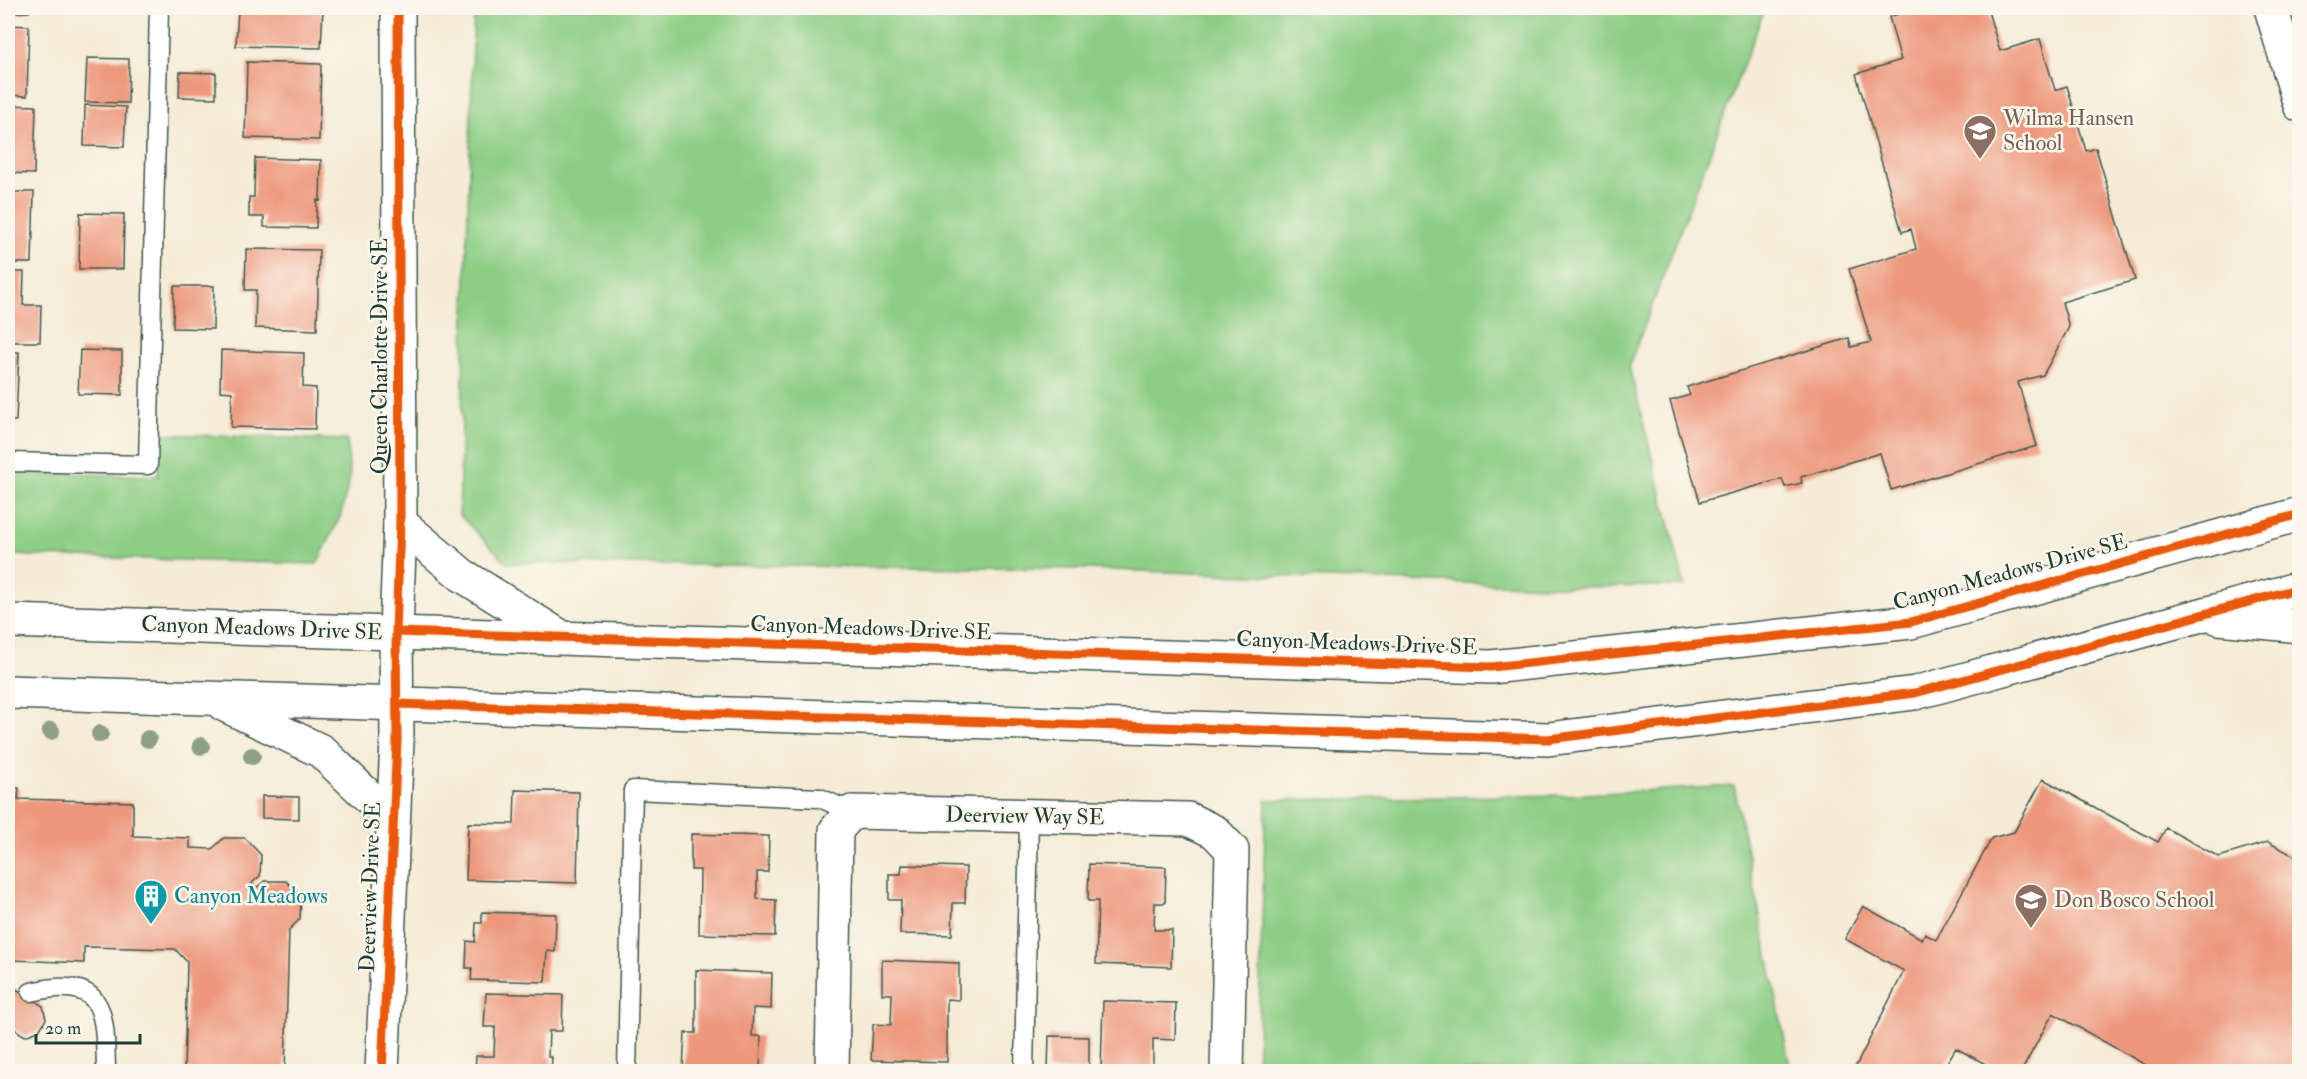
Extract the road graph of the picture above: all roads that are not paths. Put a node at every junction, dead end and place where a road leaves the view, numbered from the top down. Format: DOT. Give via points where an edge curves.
graph roads {
  1 [pos="159,8"];
  2 [pos="398,8"];
  3 [pos="2271,8"];
  4 [pos="2300,105"];
  5 [pos="8,462"];
  6 [pos="2300,514"];
  7 [pos="400,523"];
  8 [pos="2300,588"];
  9 [pos="2200,616"];
  10 [pos="8,621"];
  11 [pos="2300,626"];
  12 [pos="396,632"];
  13 [pos="562,638"];
  14 [pos="8,692"];
  15 [pos="213,699"];
  16 [pos="397,704"];
  17 [pos="852,812"];
  18 [pos="1029,817"];
  19 [pos="392,819"];
  20 [pos="31,992"];
  21 [pos="106,1071"];
  22 [pos="382,1071"];
  23 [pos="627,1071"];
  24 [pos="832,1071"];
  25 [pos="1024,1071"];
  26 [pos="1227,1071"];
  1 -- 5 [label="lane" via="148,465"];
  2 -- 7 [label="street, Queen Charlotte Drive SE"];
  3 -- 4 [label="street"];
  6 -- 13 [label="street, Canyon Meadows Drive SE" via="1911,621 1491,667"];
  7 -- 12 [label="street, Queen Charlotte Drive SE"];
  7 -- 13 [label="street" via="462,575"];
  8 -- 9 [label="street"];
  9 -- 11 [label="street"];
  9 -- 16 [label="street" via="1915,693 1548,739"];
  10 -- 12 [label="street, Canyon Meadows Drive SE"];
  12 -- 13 [label="street, Canyon Meadows Drive SE"];
  12 -- 16 [label="street, Queen Charlotte Drive SE"];
  14 -- 15 [label="street"];
  15 -- 16 [label="street"];
  15 -- 19 [label="street" via="321,751"];
  16 -- 19 [label="street, Deerview Drive SE"];
  17 -- 18 [label="street, Deerview Way SE"];
  17 -- 23 [label="lane" via="820,798 633,790"];
  17 -- 24 [label="street" via="836,830"];
  18 -- 25 [label="lane"];
  18 -- 26 [label="street, Deerview Way SE" via="1188,819 1215,832 1232,850"];
  19 -- 22 [label="street, Deerview Drive SE"];
  20 -- 21 [label="lane" via="56,986 81,990 95,999 106,1030"];
}
